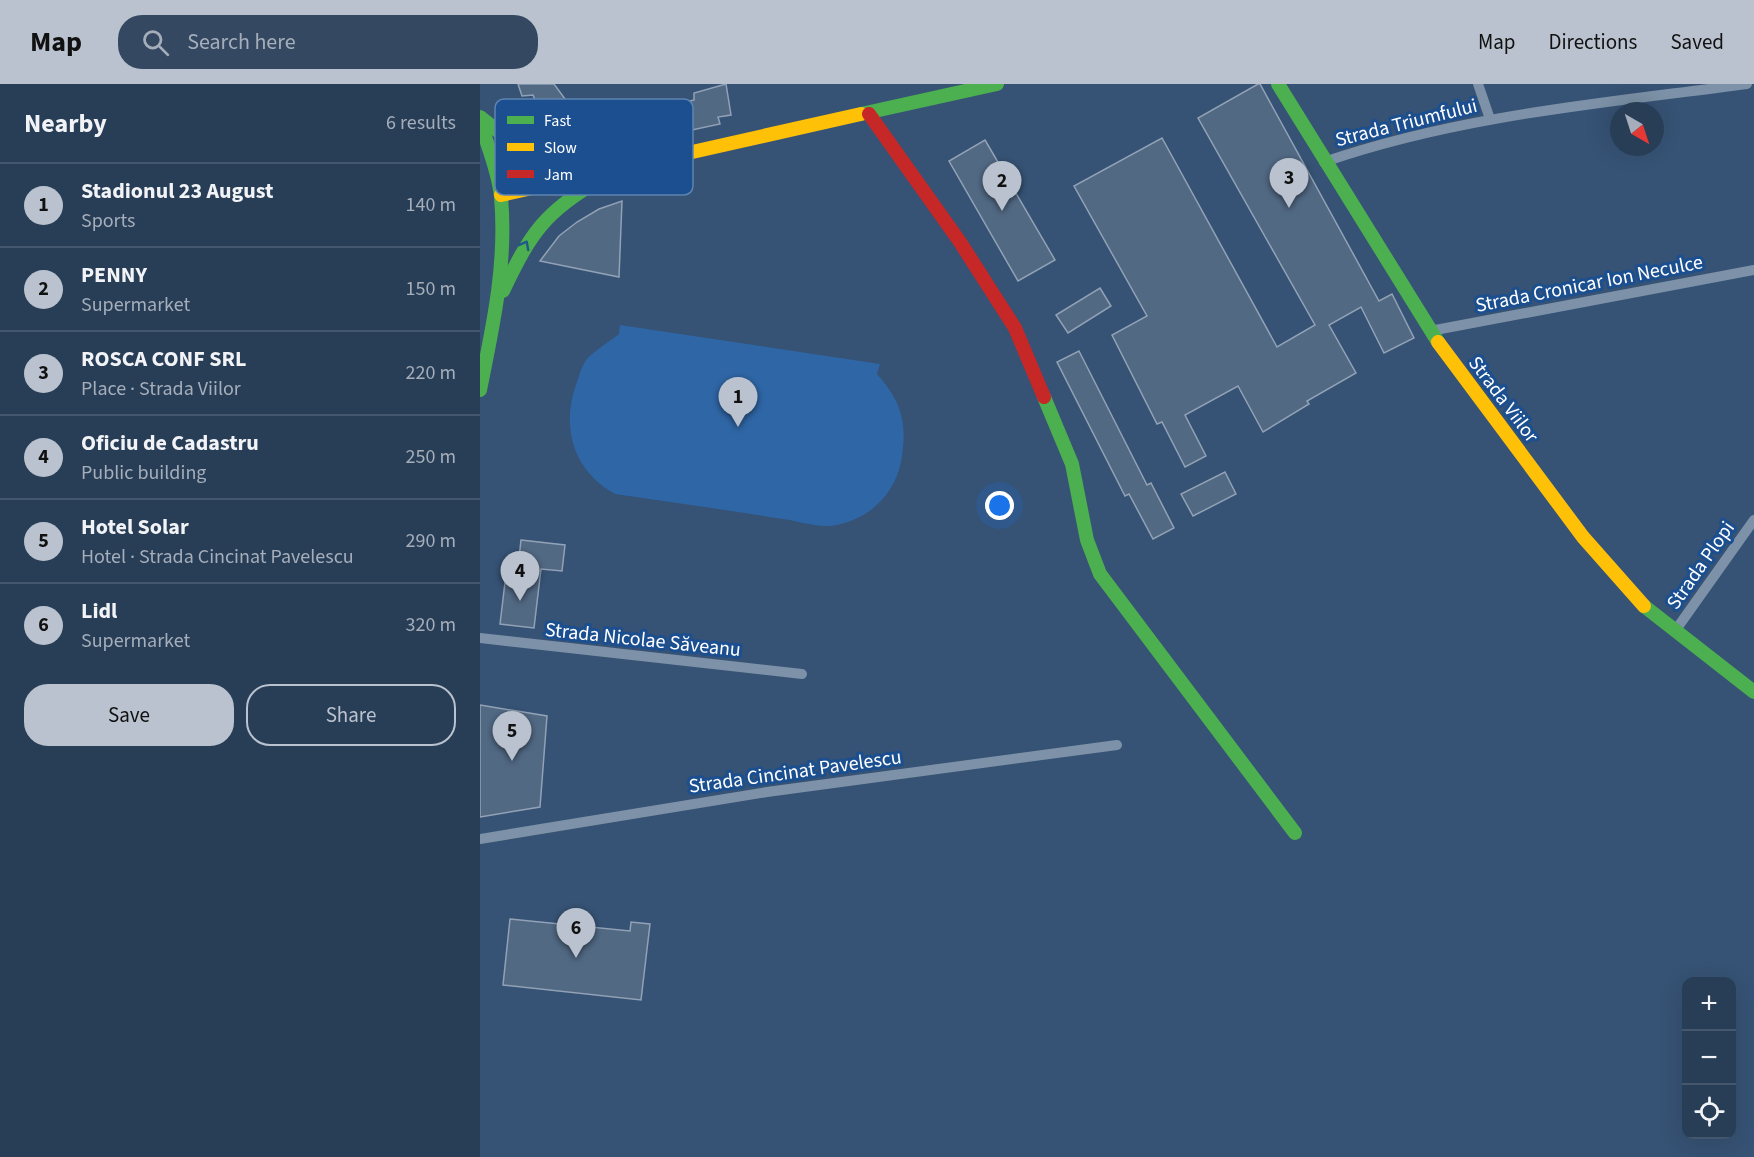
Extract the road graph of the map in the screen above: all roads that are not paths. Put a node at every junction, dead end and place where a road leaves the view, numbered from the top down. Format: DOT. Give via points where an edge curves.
graph roads {
  1 [pos="997,84"];
  2 [pos="1278,84"];
  3 [pos="1478,84"];
  4 [pos="1747,84"];
  5 [pos="869,114"];
  6 [pos="480,119"];
  7 [pos="1490,119"];
  8 [pos="495,131"];
  9 [pos="693,152"];
  10 [pos="1324,162"];
  11 [pos="495,173"];
  12 [pos="501,195"];
  13 [pos="573,195"];
  14 [pos="1754,270"];
  15 [pos="499,298"];
  16 [pos="1430,331"];
  17 [pos="480,390"];
  18 [pos="1754,520"];
  19 [pos="1676,631"];
  20 [pos="480,638"];
  21 [pos="802,674"];
  22 [pos="1754,692"];
  23 [pos="1117,745"];
  24 [pos="1295,833"];
  25 [pos="480,839"];
  1 -- 5 [label="street"];
  2 -- 10 [label="street, Strada Viilor"];
  3 -- 7 [label="street"];
  4 -- 7 [label="street, Strada Triumfului"];
  5 -- 9 [label="street"];
  5 -- 24 [label="street" via="960,242 1015,328 1072,464 1087,540 1100,574"];
  6 -- 8 [label="street"];
  6 -- 11 [label="street"];
  7 -- 10 [label="street, Strada Triumfului" via="1407,137"];
  10 -- 16 [label="street, Strada Viilor"];
  12 -- 15 [label="street"];
  15 -- 13 [label="street, one-way" via="528,238 546,215"];
  14 -- 16 [label="street, Strada Cronicar Ion Neculce"];
  15 -- 17 [label="street"];
  16 -- 19 [label="street, Strada Viilor" via="1583,537 1645,607"];
  18 -- 19 [label="street, Strada Plopi"];
  19 -- 22 [label="street, Strada Viilor"];
  20 -- 21 [label="street, Strada Nicolae Săveanu"];
  23 -- 25 [label="street, Strada Cincinat Pavelescu" via="767,792"];
}
